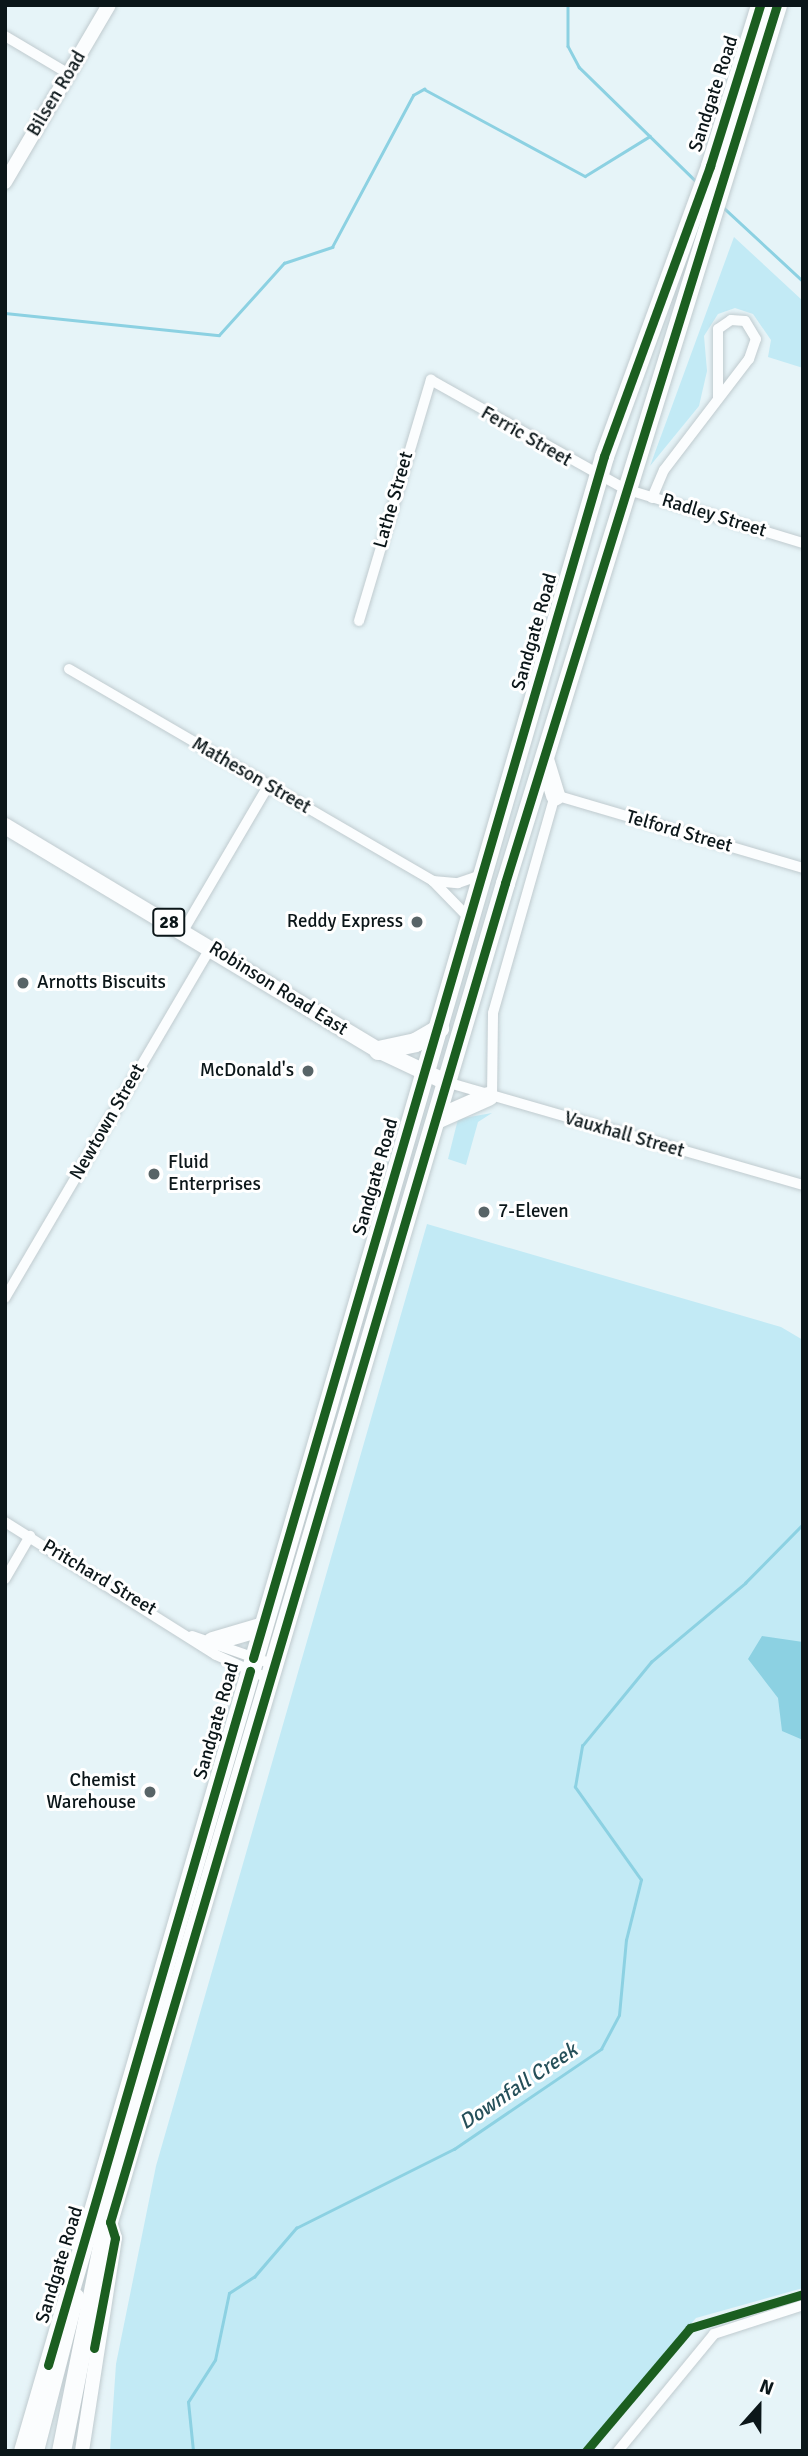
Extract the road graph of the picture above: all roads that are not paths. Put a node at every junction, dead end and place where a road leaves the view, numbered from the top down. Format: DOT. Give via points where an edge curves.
graph roads {
  1 [pos="109,5"];
  2 [pos="760,5"];
  3 [pos="777,5"];
  4 [pos="5,36"];
  5 [pos="69,74"];
  6 [pos="717,172"];
  7 [pos="5,182"];
  8 [pos="430,380"];
  9 [pos="718,398"];
  10 [pos="598,477"];
  11 [pos="625,489"];
  12 [pos="652,498"];
  13 [pos="803,543"];
  14 [pos="359,621"];
  15 [pos="69,670"];
  16 [pos="544,759"];
  17 [pos="268,786"];
  18 [pos="555,795"];
  19 [pos="5,826"];
  20 [pos="803,868"];
  21 [pos="484,874"];
  22 [pos="433,881"];
  23 [pos="470,919"];
  24 [pos="183,930"];
  25 [pos="211,947"];
  26 [pos="439,1028"];
  27 [pos="378,1050"];
  28 [pos="425,1074"];
  29 [pos="446,1082"];
  30 [pos="490,1097"];
  31 [pos="436,1119"];
  32 [pos="803,1185"];
  33 [pos="5,1298"];
  34 [pos="5,1522"];
  35 [pos="30,1536"];
  36 [pos="5,1579"];
  37 [pos="262,1626"];
  38 [pos="191,1636"];
  39 [pos="212,1641"];
  40 [pos="252,1665"];
  41 [pos="273,1672"];
  42 [pos="110,2222"];
  43 [pos="87,2236"];
  44 [pos="803,2305"];
  45 [pos="23,2451"];
  46 [pos="37,2451"];
  47 [pos="61,2451"];
  48 [pos="82,2451"];
  49 [pos="618,2451"];
  1 -- 5 [label="main road, Bilsen Road"];
  2 -- 6 [label="highway, Sandgate Road"];
  3 -- 6 [label="highway, Sandgate Road"];
  4 -- 5 [label="street"];
  5 -- 7 [label="main road, Bilsen Road"];
  6 -- 10 [label="highway, Sandgate Road" via="697,201"];
  6 -- 11 [label="highway, Sandgate Road" via="710,222"];
  8 -- 10 [label="street, Ferric Street"];
  8 -- 14 [label="street, Lathe Street"];
  9 -- 9 [label="street" via="718,330 731,320 746,321 755,332 754,347"];
  9 -- 12 [label="street" via="664,470"];
  10 -- 11 [label="street, Ferric Street"];
  10 -- 21 [label="highway, Sandgate Road"];
  11 -- 12 [label="street, Radley Street"];
  11 -- 16 [label="highway, Sandgate Road"];
  12 -- 13 [label="street, Radley Street"];
  15 -- 17 [label="street, Matheson Street"];
  16 -- 18 [label="highway"];
  16 -- 29 [label="highway, Sandgate Road"];
  17 -- 22 [label="street, Matheson Street"];
  17 -- 24 [label="street"];
  18 -- 20 [label="street, Telford Street"];
  18 -- 30 [label="street" via="493,1013"];
  19 -- 24 [label="main road, Robinson Road East / 28"];
  21 -- 22 [label="street" via="458,883"];
  21 -- 23 [label="highway, Sandgate Road"];
  22 -- 23 [label="street, Matheson Street"];
  23 -- 26 [label="highway, Sandgate Road"];
  24 -- 25 [label="main road, Robinson Road East / 28"];
  25 -- 27 [label="main road, Robinson Road East / 28"];
  25 -- 33 [label="street, Newtown Street"];
  26 -- 27 [label="highway" via="415,1042"];
  26 -- 28 [label="highway, Sandgate Road"];
  27 -- 28 [label="main road, Robinson Road East / 28"];
  28 -- 29 [label="main road, Robinson Road East / 28"];
  28 -- 37 [label="highway, Sandgate Road"];
  29 -- 30 [label="street, Vauxhall Street"];
  29 -- 31 [label="highway, Sandgate Road"];
  30 -- 31 [label="highway"];
  30 -- 32 [label="street, Vauxhall Street"];
  31 -- 41 [label="highway, Sandgate Road"];
  34 -- 35 [label="street, Pritchard Street"];
  35 -- 36 [label="street"];
  35 -- 38 [label="street, Pritchard Street"];
  37 -- 39 [label="highway"];
  37 -- 40 [label="highway, Sandgate Road"];
  38 -- 39 [label="street, Pritchard Street"];
  38 -- 40 [label="street, Pritchard Street"];
  39 -- 40 [label="street, Pritchard Street"];
  40 -- 41 [label="street, Pritchard Street"];
  40 -- 43 [label="highway, Sandgate Road"];
  41 -- 42 [label="highway, Sandgate Road"];
  42 -- 47 [label="highway, Sandgate Road" via="87,2303"];
  42 -- 48 [label="main road, Sandgate Road" via="115,2238"];
  43 -- 45 [label="highway, Sandgate Road"];
  43 -- 46 [label="main road, Sandgate Road"];
  44 -- 49 [label="street" via="714,2334"];
}
